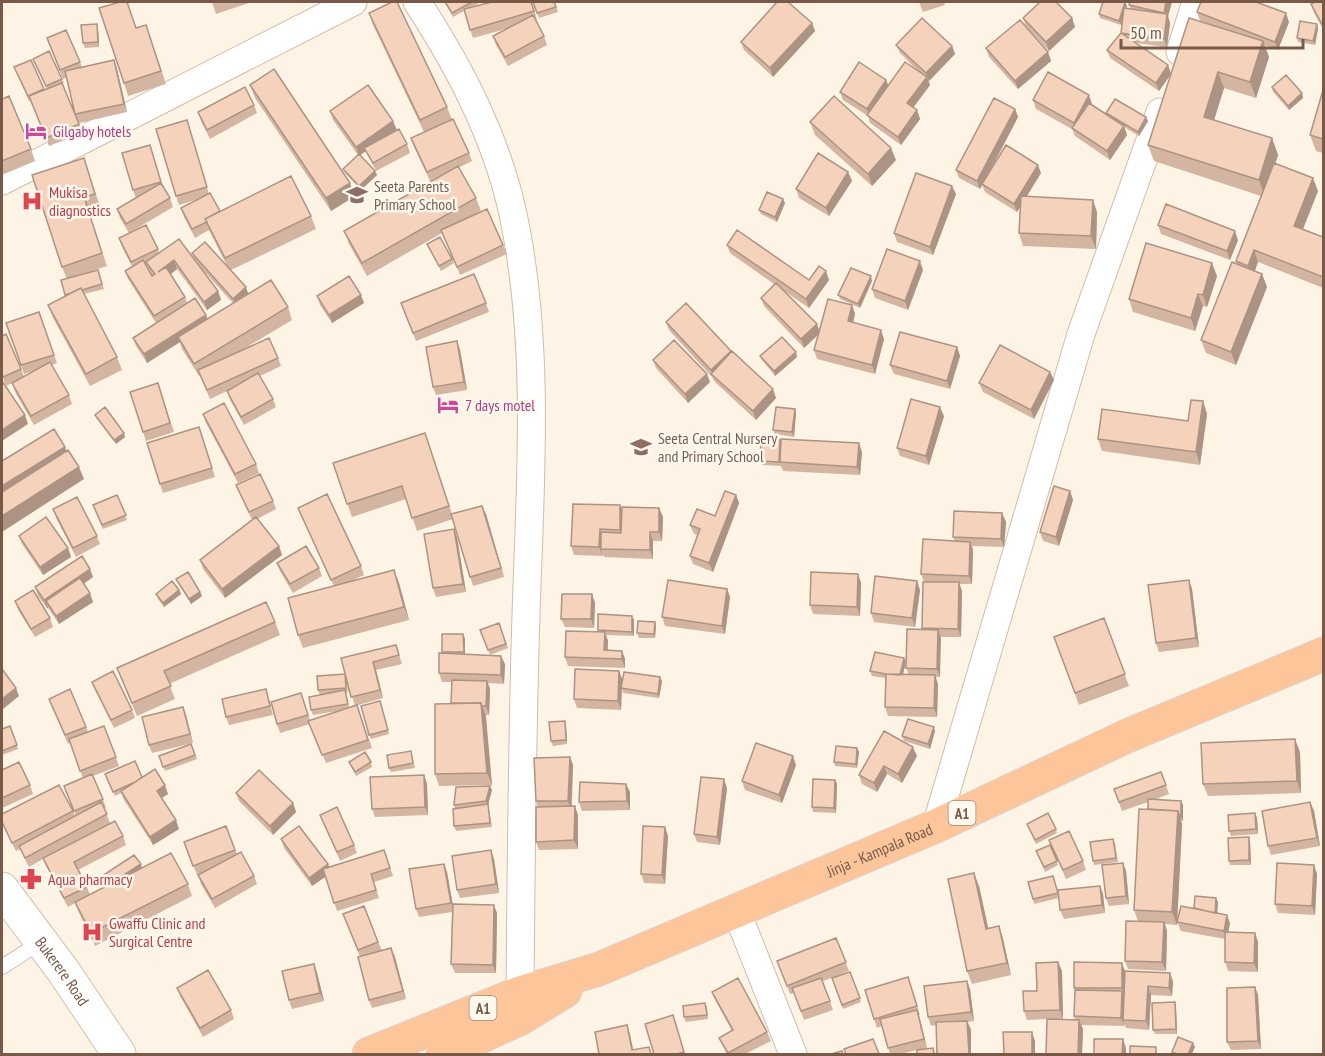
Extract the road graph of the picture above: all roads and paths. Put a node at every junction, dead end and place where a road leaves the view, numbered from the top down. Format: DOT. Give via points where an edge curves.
graph roads {
  1 [pos="353,2"];
  2 [pos="417,2"];
  3 [pos="1196,2"];
  4 [pos="2,181"];
  5 [pos="1323,654"];
  6 [pos="936,826"];
  7 [pos="2,889"];
  8 [pos="736,910"];
  9 [pos="41,942"];
  10 [pos="2,967"];
  11 [pos="599,969"];
  12 [pos="520,993"];
  13 [pos="119,1054"];
  14 [pos="369,1054"];
  15 [pos="443,1054"];
  16 [pos="794,1054"];
  1 -- 4 [label="street"];
  2 -- 12 [label="street" via="448,50 488,131 516,228 528,327 531,453"];
  3 -- 6 [label="street" via="1081,334"];
  5 -- 6 [label="highway, Jinja - Kampala Road / A1" via="1127,736"];
  6 -- 8 [label="highway, Jinja - Kampala Road / A1"];
  7 -- 9 [label="main road, Bukerere Road"];
  8 -- 11 [label="highway, Jinja - Kampala Road / A1"];
  8 -- 16 [label="street"];
  9 -- 10 [label="lane"];
  9 -- 13 [label="main road, Bukerere Road"];
  11 -- 12 [label="highway, Jinja - Kampala Road / A1"];
  11 -- 15 [label="highway, Jinja - Kampala Road / A1" via="521,1018"];
  12 -- 14 [label="highway, Jinja - Kampala Road / A1"];
}
